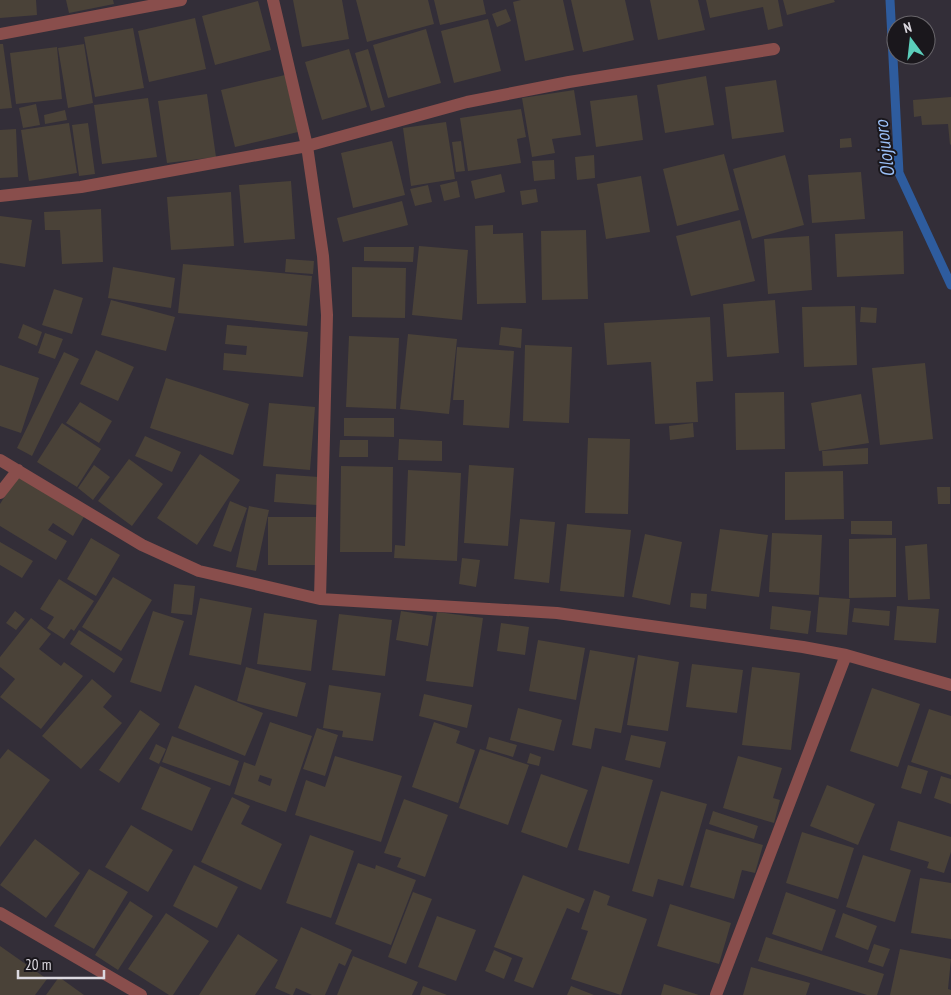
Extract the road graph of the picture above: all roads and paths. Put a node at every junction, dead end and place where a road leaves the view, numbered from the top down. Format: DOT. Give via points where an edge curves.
graph roads {
  1 [pos="181,0"];
  2 [pos="273,0"];
  3 [pos="0,34"];
  4 [pos="774,49"];
  5 [pos="307,146"];
  6 [pos="0,196"];
  7 [pos="0,460"];
  8 [pos="18,470"];
  9 [pos="0,493"];
  10 [pos="320,599"];
  11 [pos="846,656"];
  12 [pos="951,685"];
  13 [pos="0,912"];
  14 [pos="141,995"];
  15 [pos="716,995"];
  1 -- 3 [label="street"];
  2 -- 5 [label="street"];
  4 -- 5 [label="street" via="467,102"];
  5 -- 6 [label="street" via="81,187"];
  5 -- 10 [label="street" via="323,256 327,315"];
  7 -- 8 [label="street"];
  8 -- 9 [label="street"];
  8 -- 10 [label="street" via="142,545 199,571"];
  10 -- 11 [label="street" via="558,613 803,647"];
  11 -- 12 [label="street"];
  11 -- 15 [label="street"];
  13 -- 14 [label="street"];
}
